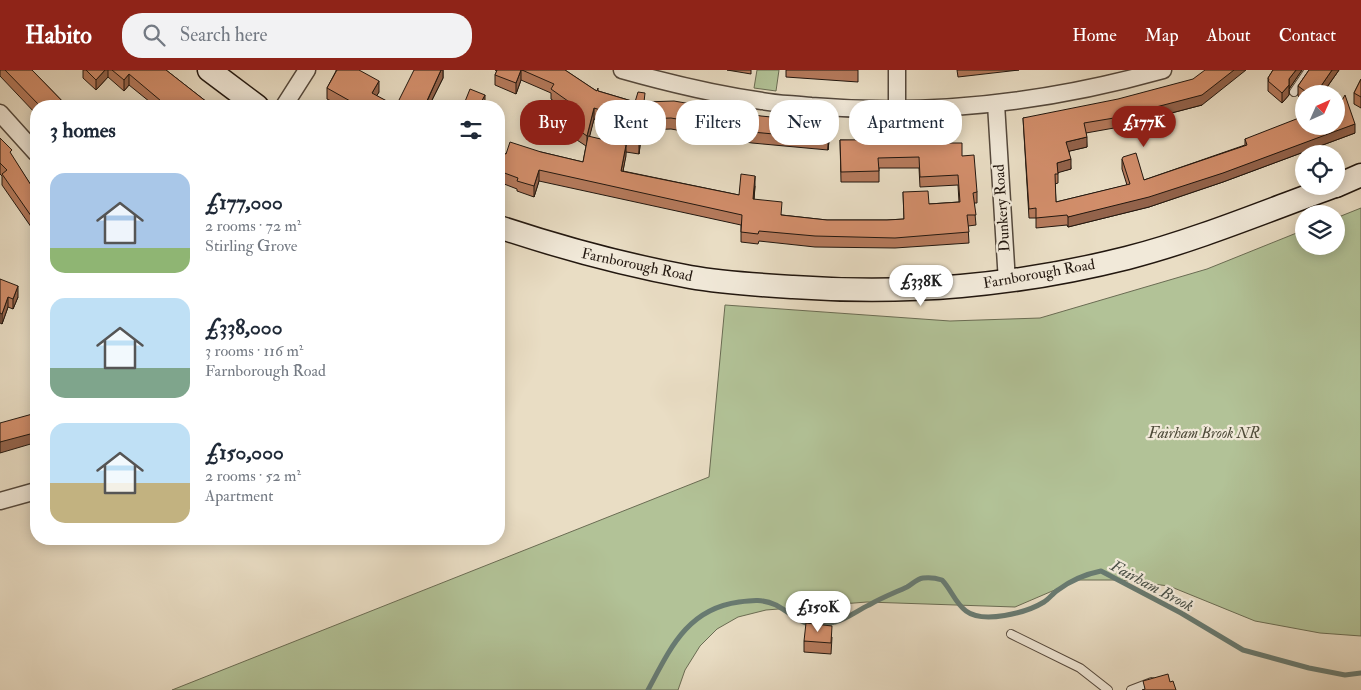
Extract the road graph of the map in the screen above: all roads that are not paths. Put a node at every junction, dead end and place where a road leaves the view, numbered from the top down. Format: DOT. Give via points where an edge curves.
graph roads {
  1 [pos="209,70"];
  2 [pos="307,70"];
  3 [pos="622,70"];
  4 [pos="897,70"];
  5 [pos="1163,70"];
  6 [pos="1309,70"];
  7 [pos="1294,92"];
  8 [pos="250,100"];
  9 [pos="288,100"];
  10 [pos="897,100"];
  11 [pos="996,104"];
  12 [pos="962,106"];
  13 [pos="849,109"];
  14 [pos="0,114"];
  15 [pos="30,146"];
  16 [pos="1360,177"];
  17 [pos="1345,182"];
  18 [pos="1310,195"];
  19 [pos="505,229"];
  20 [pos="1007,282"];
  21 [pos="30,493"];
  22 [pos="0,501"];
  23 [pos="1011,634"];
  24 [pos="1160,680"];
  25 [pos="1108,690"];
  26 [pos="1131,690"];
  1 -- 8 [label="street"];
  2 -- 9 [label="street"];
  3 -- 13 [label="street" via="763,102"];
  4 -- 10 [label="street"];
  5 -- 11 [label="street" via="1074,91"];
  6 -- 7 [label="lane"];
  11 -- 12 [label="street"];
  11 -- 20 [label="street, Dunkery Road"];
  14 -- 15 [label="street"];
  16 -- 17 [label="street, Farnborough Road"];
  18 -- 20 [label="street, Farnborough Road" via="1128,258"];
  19 -- 20 [label="street, Farnborough Road" via="560,248 650,269 763,285 884,290"];
  21 -- 22 [label="street"];
  23 -- 25 [label="lane" via="1080,668"];
  24 -- 26 [label="lane"];
}
